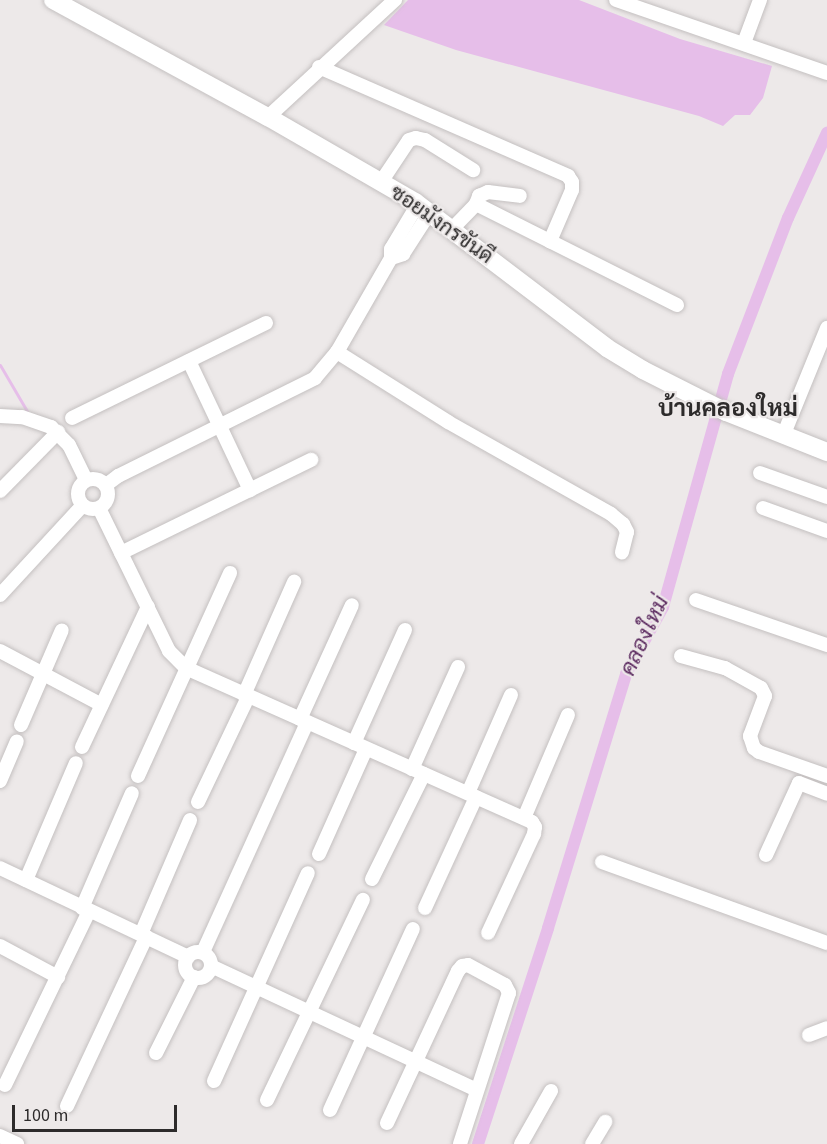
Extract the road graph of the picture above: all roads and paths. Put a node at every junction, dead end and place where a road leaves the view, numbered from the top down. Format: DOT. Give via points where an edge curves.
graph roads {
  1 [pos="53,0"];
  2 [pos="395,0"];
  3 [pos="616,0"];
  4 [pos="760,0"];
  5 [pos="744,43"];
  6 [pos="320,67"];
  7 [pos="827,73"];
  8 [pos="268,117"];
  9 [pos="473,170"];
  10 [pos="381,182"];
  11 [pos="520,195"];
  12 [pos="476,204"];
  13 [pos="424,208"];
  14 [pos="452,229"];
  15 [pos="550,241"];
  16 [pos="677,305"];
  17 [pos="266,323"];
  18 [pos="827,328"];
  19 [pos="337,352"];
  20 [pos="189,361"];
  21 [pos="0,416"];
  22 [pos="72,418"];
  23 [pos="219,426"];
  24 [pos="58,432"];
  25 [pos="783,436"];
  26 [pos="827,452"];
  27 [pos="310,460"];
  28 [pos="760,472"];
  29 [pos="86,480"];
  30 [pos="106,485"];
  31 [pos="250,490"];
  32 [pos="0,491"];
  33 [pos="827,497"];
  34 [pos="82,506"];
  35 [pos="99,508"];
  36 [pos="763,508"];
  37 [pos="827,531"];
  38 [pos="622,552"];
  39 [pos="121,553"];
  40 [pos="230,573"];
  41 [pos="294,582"];
  42 [pos="0,595"];
  43 [pos="696,600"];
  44 [pos="352,605"];
  45 [pos="148,607"];
  46 [pos="62,630"];
  47 [pos="405,630"];
  48 [pos="827,645"];
  49 [pos="0,651"];
  50 [pos="681,656"];
  51 [pos="458,667"];
  52 [pos="186,668"];
  53 [pos="43,676"];
  54 [pos="511,695"];
  55 [pos="246,696"];
  56 [pos="102,705"];
  57 [pos="568,715"];
  58 [pos="303,721"];
  59 [pos="21,725"];
  60 [pos="17,741"];
  61 [pos="360,746"];
  62 [pos="82,747"];
  63 [pos="76,763"];
  64 [pos="418,771"];
  65 [pos="138,776"];
  66 [pos="827,776"];
  67 [pos="0,781"];
  68 [pos="132,793"];
  69 [pos="827,794"];
  70 [pos="472,795"];
  71 [pos="198,802"];
  72 [pos="524,818"];
  73 [pos="190,820"];
  74 [pos="319,854"];
  75 [pos="766,855"];
  76 [pos="602,862"];
  77 [pos="0,868"];
  78 [pos="308,873"];
  79 [pos="372,879"];
  80 [pos="26,880"];
  81 [pos="363,900"];
  82 [pos="425,908"];
  83 [pos="86,909"];
  84 [pos="413,929"];
  85 [pos="488,933"];
  86 [pos="143,935"];
  87 [pos="827,943"];
  88 [pos="1,950"];
  89 [pos="203,952"];
  90 [pos="188,957"];
  91 [pos="212,966"];
  92 [pos="58,977"];
  93 [pos="194,977"];
  94 [pos="258,988"];
  95 [pos="309,1012"];
  96 [pos="827,1028"];
  97 [pos="809,1035"];
  98 [pos="363,1037"];
  99 [pos="156,1053"];
  100 [pos="415,1061"];
  101 [pos="214,1081"];
  102 [pos="5,1085"];
  103 [pos="477,1090"];
  104 [pos="551,1091"];
  105 [pos="267,1100"];
  106 [pos="67,1106"];
  107 [pos="330,1110"];
  108 [pos="605,1122"];
  109 [pos="387,1123"];
  110 [pos="0,1136"];
  111 [pos="17,1144"];
  112 [pos="460,1144"];
  113 [pos="521,1144"];
  114 [pos="592,1144"];
  1 -- 8 [label="street, ซอยมังกรขันดี"];
  2 -- 6 [label="street"];
  3 -- 5 [label="street"];
  4 -- 5 [label="street"];
  5 -- 7 [label="street"];
  6 -- 8 [label="street"];
  6 -- 15 [label="street" via="568,176 572,190"];
  8 -- 10 [label="street, ซอยมังกรขันดี"];
  9 -- 10 [label="street" via="416,138 410,140"];
  10 -- 13 [label="street, ซอยมังกรขันดี"];
  11 -- 12 [label="street" via="488,192"];
  12 -- 14 [label="street"];
  12 -- 15 [label="street"];
  13 -- 14 [label="street, ซอยมังกรขันดี"];
  13 -- 19 [label="street" via="403,254 391,258"];
  14 -- 25 [label="street, ซอยมังกรขันดี" via="607,348 708,404"];
  15 -- 16 [label="street"];
  17 -- 20 [label="street"];
  18 -- 25 [label="street"];
  19 -- 23 [label="street" via="315,378"];
  19 -- 38 [label="street" via="448,422 611,514 627,532"];
  20 -- 22 [label="street"];
  20 -- 23 [label="street"];
  21 -- 24 [label="street" via="39,421"];
  23 -- 30 [label="street"];
  23 -- 31 [label="street"];
  24 -- 29 [label="street" via="78,459"];
  24 -- 32 [label="street"];
  25 -- 26 [label="street, ซอยมังกรขันดี"];
  27 -- 31 [label="street"];
  28 -- 33 [label="street"];
  29 -- 30 [label="street" via="100,480"];
  29 -- 34 [label="street" via="78,492"];
  30 -- 35 [label="street" via="108,499"];
  31 -- 39 [label="street"];
  34 -- 35 [label="street"];
  34 -- 42 [label="street"];
  35 -- 39 [label="street"];
  36 -- 37 [label="street"];
  39 -- 45 [label="street"];
  40 -- 52 [label="street"];
  41 -- 55 [label="street"];
  43 -- 48 [label="street"];
  44 -- 58 [label="street"];
  45 -- 52 [label="street" via="169,651"];
  45 -- 56 [label="street"];
  46 -- 53 [label="street"];
  47 -- 61 [label="street"];
  49 -- 53 [label="street"];
  50 -- 66 [label="street" via="725,668 761,688 765,696 750,736 754,748"];
  51 -- 64 [label="street"];
  52 -- 55 [label="street"];
  52 -- 65 [label="street"];
  53 -- 56 [label="street"];
  53 -- 59 [label="street"];
  54 -- 70 [label="street"];
  55 -- 58 [label="street"];
  55 -- 71 [label="street"];
  56 -- 62 [label="street"];
  57 -- 72 [label="street"];
  58 -- 61 [label="street"];
  58 -- 89 [label="street"];
  60 -- 67 [label="street"];
  61 -- 64 [label="street"];
  61 -- 74 [label="street"];
  63 -- 80 [label="street"];
  64 -- 70 [label="street"];
  64 -- 79 [label="street"];
  68 -- 83 [label="street"];
  69 -- 75 [label="street" via="799,783"];
  70 -- 72 [label="street"];
  70 -- 82 [label="street"];
  72 -- 85 [label="street" via="535,827 534,834"];
  73 -- 86 [label="street"];
  76 -- 87 [label="street"];
  77 -- 80 [label="street"];
  78 -- 94 [label="street"];
  80 -- 83 [label="street"];
  81 -- 95 [label="street"];
  83 -- 86 [label="street"];
  83 -- 92 [label="street"];
  84 -- 98 [label="street"];
  86 -- 90 [label="street"];
  86 -- 106 [label="street"];
  88 -- 92 [label="street"];
  89 -- 90 [label="street"];
  89 -- 91 [label="street"];
  90 -- 93 [label="street" via="186,968"];
  91 -- 93 [label="street" via="203,977"];
  91 -- 94 [label="street"];
  92 -- 102 [label="street"];
  93 -- 99 [label="street"];
  94 -- 95 [label="street"];
  94 -- 101 [label="street"];
  95 -- 98 [label="street"];
  95 -- 105 [label="street"];
  96 -- 97 [label="street"];
  98 -- 100 [label="street"];
  98 -- 107 [label="street"];
  100 -- 103 [label="street"];
  100 -- 103 [label="street" via="458,971 468,965 508,988"];
  100 -- 109 [label="street"];
  103 -- 112 [label="street"];
  104 -- 113 [label="street"];
  108 -- 114 [label="street"];
  110 -- 111 [label="street"];
}
